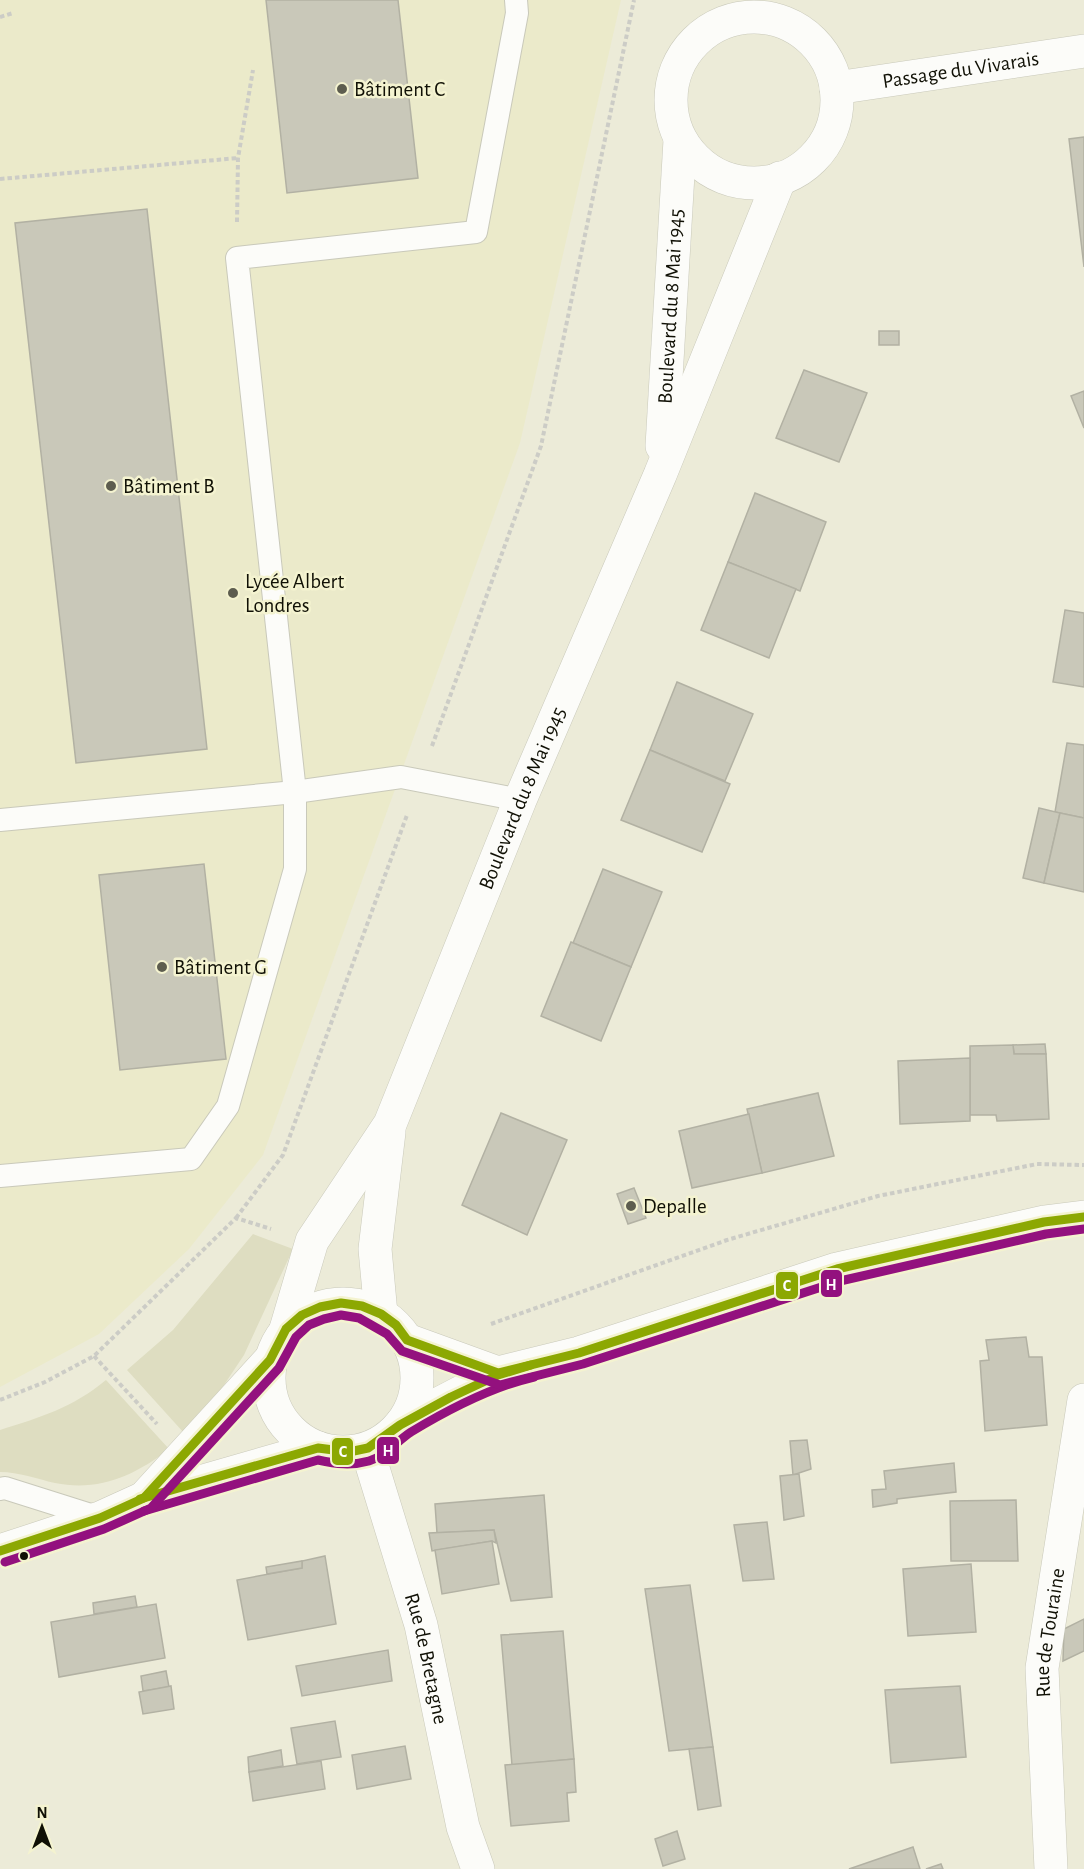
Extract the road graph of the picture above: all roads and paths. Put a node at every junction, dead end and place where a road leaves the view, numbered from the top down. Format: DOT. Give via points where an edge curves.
graph roads {
  1 [pos="516,0"];
  2 [pos="634,0"];
  3 [pos="725,11"];
  4 [pos="12,13"];
  5 [pos="0,17"];
  6 [pos="1084,51"];
  7 [pos="253,70"];
  8 [pos="836,88"];
  9 [pos="680,140"];
  10 [pos="238,158"];
  11 [pos="780,178"];
  12 [pos="0,179"];
  13 [pos="237,258"];
  14 [pos="660,475"];
  15 [pos="419,780"];
  16 [pos="295,792"];
  17 [pos="520,800"];
  18 [pos="0,820"];
  19 [pos="390,1124"];
  20 [pos="1084,1165"];
  21 [pos="0,1176"];
  22 [pos="1084,1217"];
  23 [pos="236,1218"];
  24 [pos="312,1241"];
  25 [pos="381,1314"];
  26 [pos="482,1325"];
  27 [pos="286,1329"];
  28 [pos="407,1340"];
  29 [pos="94,1356"];
  30 [pos="270,1360"];
  31 [pos="498,1374"];
  32 [pos="0,1400"];
  33 [pos="1084,1400"];
  34 [pos="402,1423"];
  35 [pos="318,1448"];
  36 [pos="367,1449"];
  37 [pos="184,1454"];
  38 [pos="0,1489"];
  39 [pos="144,1498"];
  40 [pos="100,1518"];
  41 [pos="0,1551"];
  42 [pos="478,1869"];
  43 [pos="1051,1869"];
  1 -- 13 [label="lane" via="518,13 476,232"];
  2 -- 15 [label="path" via="541,446"];
  3 -- 8 [label="street" via="777,20 801,31 830,66"];
  3 -- 9 [label="street" via="682,57 672,84 671,113"];
  4 -- 5 [label="path"];
  6 -- 8 [label="street, Passage du Vivarais"];
  7 -- 10 [label="path"];
  8 -- 11 [label="street" via="836,116 825,143 806,165"];
  9 -- 11 [label="street" via="713,173 735,181 758,183"];
  9 -- 14 [label="street, Boulevard du 8 Mai 1945"];
  10 -- 12 [label="path"];
  10 -- 13 [label="path"];
  11 -- 14 [label="street, Boulevard du 8 Mai 1945"];
  13 -- 16 [label="lane"];
  14 -- 17 [label="street, Boulevard du 8 Mai 1945"];
  15 -- 16 [label="lane" via="401,777"];
  15 -- 17 [label="lane"];
  15 -- 23 [label="path" via="284,1155"];
  16 -- 18 [label="lane"];
  16 -- 21 [label="lane" via="295,869 228,1106 191,1159"];
  17 -- 19 [label="street, Boulevard du 8 Mai 1945"];
  19 -- 24 [label="street, Boulevard du 8 Mai 1945"];
  19 -- 25 [label="street, Boulevard du 8 Mai 1945" via="375,1249"];
  20 -- 26 [label="path" via="1037,1164 878,1196 727,1240"];
  22 -- 31 [label="street" via="1044,1222 837,1269 579,1353"];
  23 -- 24 [label="path"];
  23 -- 29 [label="path"];
  24 -- 27 [label="street, Boulevard du 8 Mai 1945"];
  25 -- 27 [label="street" via="341,1303 320,1306"];
  25 -- 28 [label="street"];
  27 -- 30 [label="street"];
  28 -- 31 [label="street"];
  28 -- 34 [label="street" via="416,1360 417,1382 413,1404"];
  29 -- 32 [label="path"];
  29 -- 37 [label="path"];
  30 -- 35 [label="street" via="272,1404 299,1438"];
  30 -- 37 [label="street"];
  31 -- 34 [label="street"];
  33 -- 43 [label="street, Rue de Touraine" via="1042,1668"];
  34 -- 36 [label="street"];
  35 -- 36 [label="street" via="342,1453"];
  35 -- 39 [label="street"];
  36 -- 42 [label="street, Rue de Bretagne" via="421,1625 464,1827"];
  37 -- 39 [label="street"];
  38 -- 40 [label="lane"];
  39 -- 40 [label="street"];
  40 -- 41 [label="street"];
}
